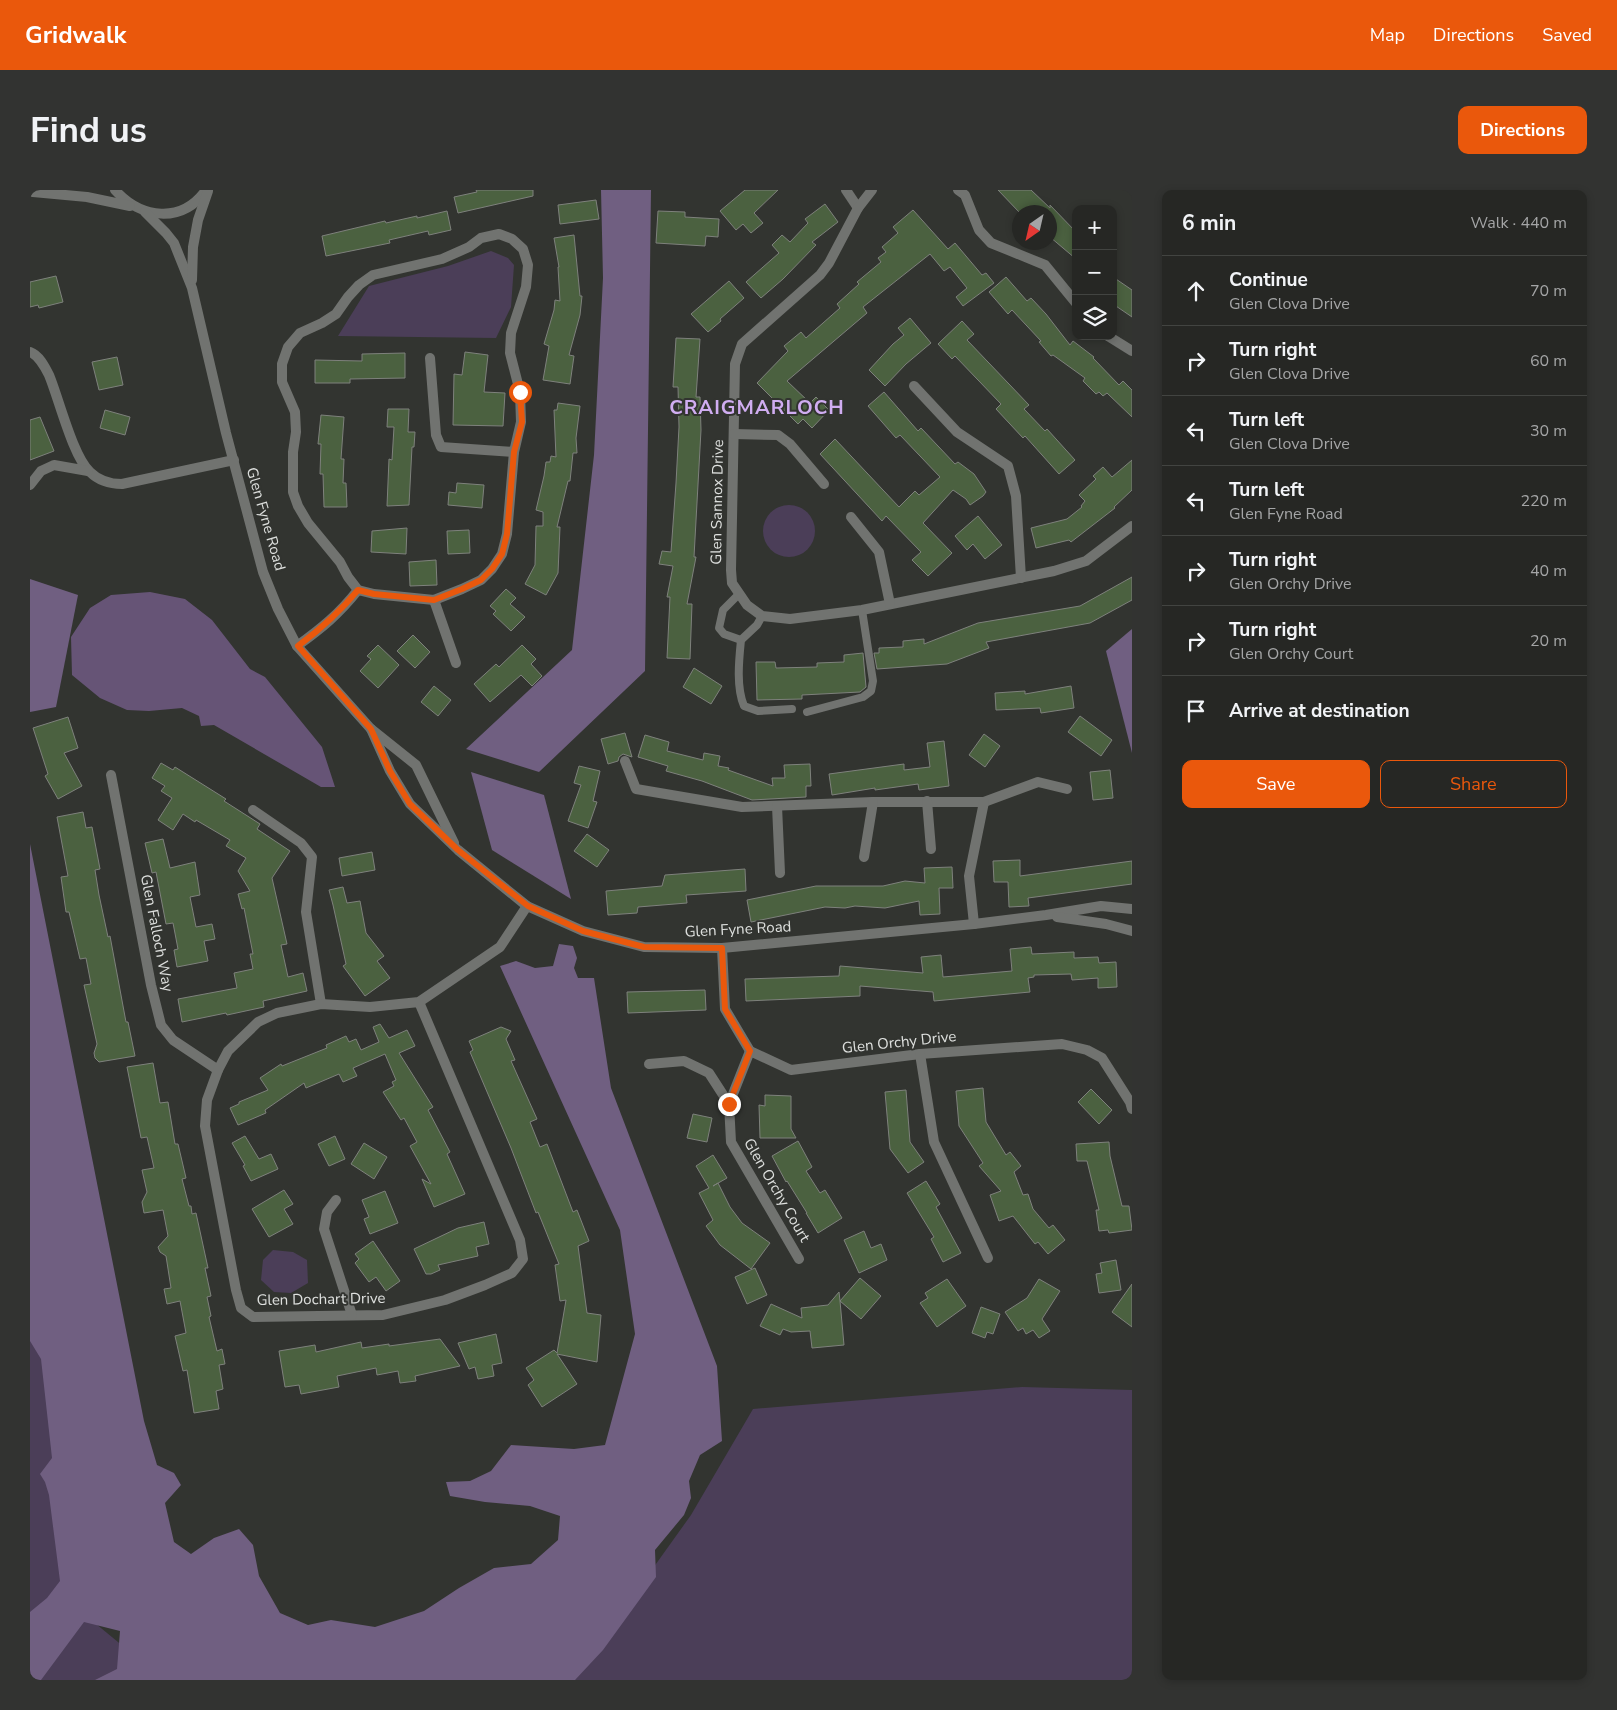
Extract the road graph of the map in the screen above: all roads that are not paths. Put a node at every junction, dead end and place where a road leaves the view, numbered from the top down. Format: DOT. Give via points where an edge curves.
graph roads {
  1 [pos="115,190"];
  2 [pos="207,190"];
  3 [pos="846,190"];
  4 [pos="872,190"];
  5 [pos="958,190"];
  6 [pos="34,191"];
  7 [pos="858,208"];
  8 [pos="141,210"];
  9 [pos="192,288"];
  10 [pos="1072,298"];
  11 [pos="1114,340"];
  12 [pos="1132,351"];
  13 [pos="30,352"];
  14 [pos="430,358"];
  15 [pos="914,386"];
  16 [pos="734,434"];
  17 [pos="514,452"];
  18 [pos="234,460"];
  19 [pos="88,471"];
  20 [pos="824,484"];
  21 [pos="30,485"];
  22 [pos="852,518"];
  23 [pos="1132,526"];
  24 [pos="1021,578"];
  25 [pos="358,590"];
  26 [pos="739,594"];
  27 [pos="434,600"];
  28 [pos="890,604"];
  29 [pos="862,610"];
  30 [pos="762,616"];
  31 [pos="742,640"];
  32 [pos="298,646"];
  33 [pos="456,663"];
  34 [pos="792,708"];
  35 [pos="807,712"];
  36 [pos="371,729"];
  37 [pos="625,761"];
  38 [pos="111,775"];
  39 [pos="1067,789"];
  40 [pos="927,801"];
  41 [pos="873,802"];
  42 [pos="984,802"];
  43 [pos="777,806"];
  44 [pos="253,810"];
  45 [pos="932,849"];
  46 [pos="458,850"];
  47 [pos="864,857"];
  48 [pos="780,874"];
  49 [pos="528,906"];
  50 [pos="1132,909"];
  51 [pos="1046,915"];
  52 [pos="974,924"];
  53 [pos="1132,931"];
  54 [pos="722,948"];
  55 [pos="419,1002"];
  56 [pos="321,1004"];
  57 [pos="750,1051"];
  58 [pos="920,1054"];
  59 [pos="649,1064"];
  60 [pos="218,1070"];
  61 [pos="729,1104"];
  62 [pos="1132,1109"];
  63 [pos="336,1200"];
  64 [pos="799,1258"];
  65 [pos="988,1258"];
  66 [pos="352,1315"];
  1 -- 8 [label="street, Glen Fyne Road"];
  2 -- 8 [label="street" via="190,207 174,213"];
  2 -- 9 [label="street, Glen Fyne Road" via="193,248"];
  3 -- 7 [label="street"];
  4 -- 7 [label="street, Glen Sannox Drive"];
  5 -- 10 [label="street" via="965,195 979,230 991,243 1045,265"];
  6 -- 8 [label="street" via="87,197"];
  7 -- 16 [label="street, Glen Sannox Drive" via="820,275 742,344 735,364"];
  8 -- 9 [label="street, Glen Fyne Road" via="174,243"];
  9 -- 18 [label="street, Glen Fyne Road"];
  11 -- 12 [label="street"];
  13 -- 19 [label="street" via="45,367 77,453"];
  14 -- 17 [label="street" via="436,435 441,447"];
  15 -- 24 [label="street" via="957,432 1008,466 1016,496"];
  16 -- 20 [label="street" via="778,436 790,444"];
  16 -- 26 [label="street, Glen Sannox Drive" via="731,570 732,583"];
  17 -- 25 [label="street" via="522,422 520,392 510,353 511,333 526,287 528,265 522,249 512,239 500,234 481,238 442,259 373,275 359,285 336,314 300,333 288,348 282,364 282,382 295,412 294,492 308,523"];
  17 -- 27 [label="street" via="507,534 502,554 481,580"];
  18 -- 19 [label="street" via="122,484 99,480"];
  18 -- 32 [label="street, Glen Fyne Road" via="263,572"];
  19 -- 21 [label="street" via="54,465 41,471"];
  22 -- 28 [label="street" via="879,552"];
  23 -- 24 [label="street" via="1086,561"];
  24 -- 28 [label="street"];
  25 -- 27 [label="street"];
  25 -- 32 [label="street" via="323,627"];
  26 -- 30 [label="street, Glen Sannox Drive"];
  26 -- 31 [label="lane" via="723,610 719,628 724,634"];
  27 -- 33 [label="street"];
  28 -- 29 [label="street"];
  29 -- 30 [label="street" via="790,619"];
  29 -- 35 [label="lane" via="872,691 862,697"];
  30 -- 31 [label="lane"];
  31 -- 34 [label="lane" via="739,658 744,706 758,711"];
  32 -- 36 [label="street, Glen Fyne Road"];
  36 -- 46 [label="street, Glen Fyne Road" via="390,771 410,804"];
  36 -- 46 [label="street, Glen Fyne Road" via="416,765"];
  37 -- 43 [label="street" via="636,789 742,807"];
  38 -- 60 [label="street, Glen Falloch Way" via="161,1025 173,1040"];
  39 -- 42 [label="street" via="1038,782"];
  40 -- 41 [label="street"];
  40 -- 42 [label="street"];
  40 -- 45 [label="street"];
  41 -- 43 [label="street"];
  41 -- 47 [label="street"];
  42 -- 52 [label="street" via="969,876"];
  43 -- 48 [label="street"];
  44 -- 56 [label="street" via="301,843 312,856 306,912"];
  46 -- 49 [label="street, Glen Fyne Road"];
  49 -- 54 [label="street, Glen Fyne Road" via="583,931 644,947"];
  49 -- 55 [label="street, Glen Dochart Drive" via="500,947"];
  50 -- 51 [label="street, Glen Fyne Road" via="1101,906"];
  51 -- 52 [label="street, Glen Fyne Road"];
  51 -- 53 [label="street, Glen Fyne Road"];
  52 -- 54 [label="street, Glen Fyne Road"];
  54 -- 57 [label="street" via="725,1009"];
  55 -- 56 [label="street, Glen Dochart Drive" via="370,1007"];
  55 -- 66 [label="street, Glen Dochart Drive" via="520,1240 523,1259 512,1273 445,1300 383,1315"];
  56 -- 60 [label="street, Glen Dochart Drive" via="277,1013 258,1022 228,1051"];
  57 -- 58 [label="street, Glen Orchy Drive" via="791,1070"];
  57 -- 61 [label="street, Glen Orchy Court"];
  58 -- 62 [label="street, Glen Orchy Drive" via="1062,1044 1087,1050 1102,1058"];
  58 -- 65 [label="street" via="934,1142"];
  59 -- 61 [label="street" via="684,1061 709,1073"];
  60 -- 66 [label="street, Glen Dochart Drive" via="206,1100 205,1126 241,1308 253,1317"];
  61 -- 64 [label="street, Glen Orchy Court" via="731,1142"];
  63 -- 66 [label="street" via="328,1212 324,1229"];
}
